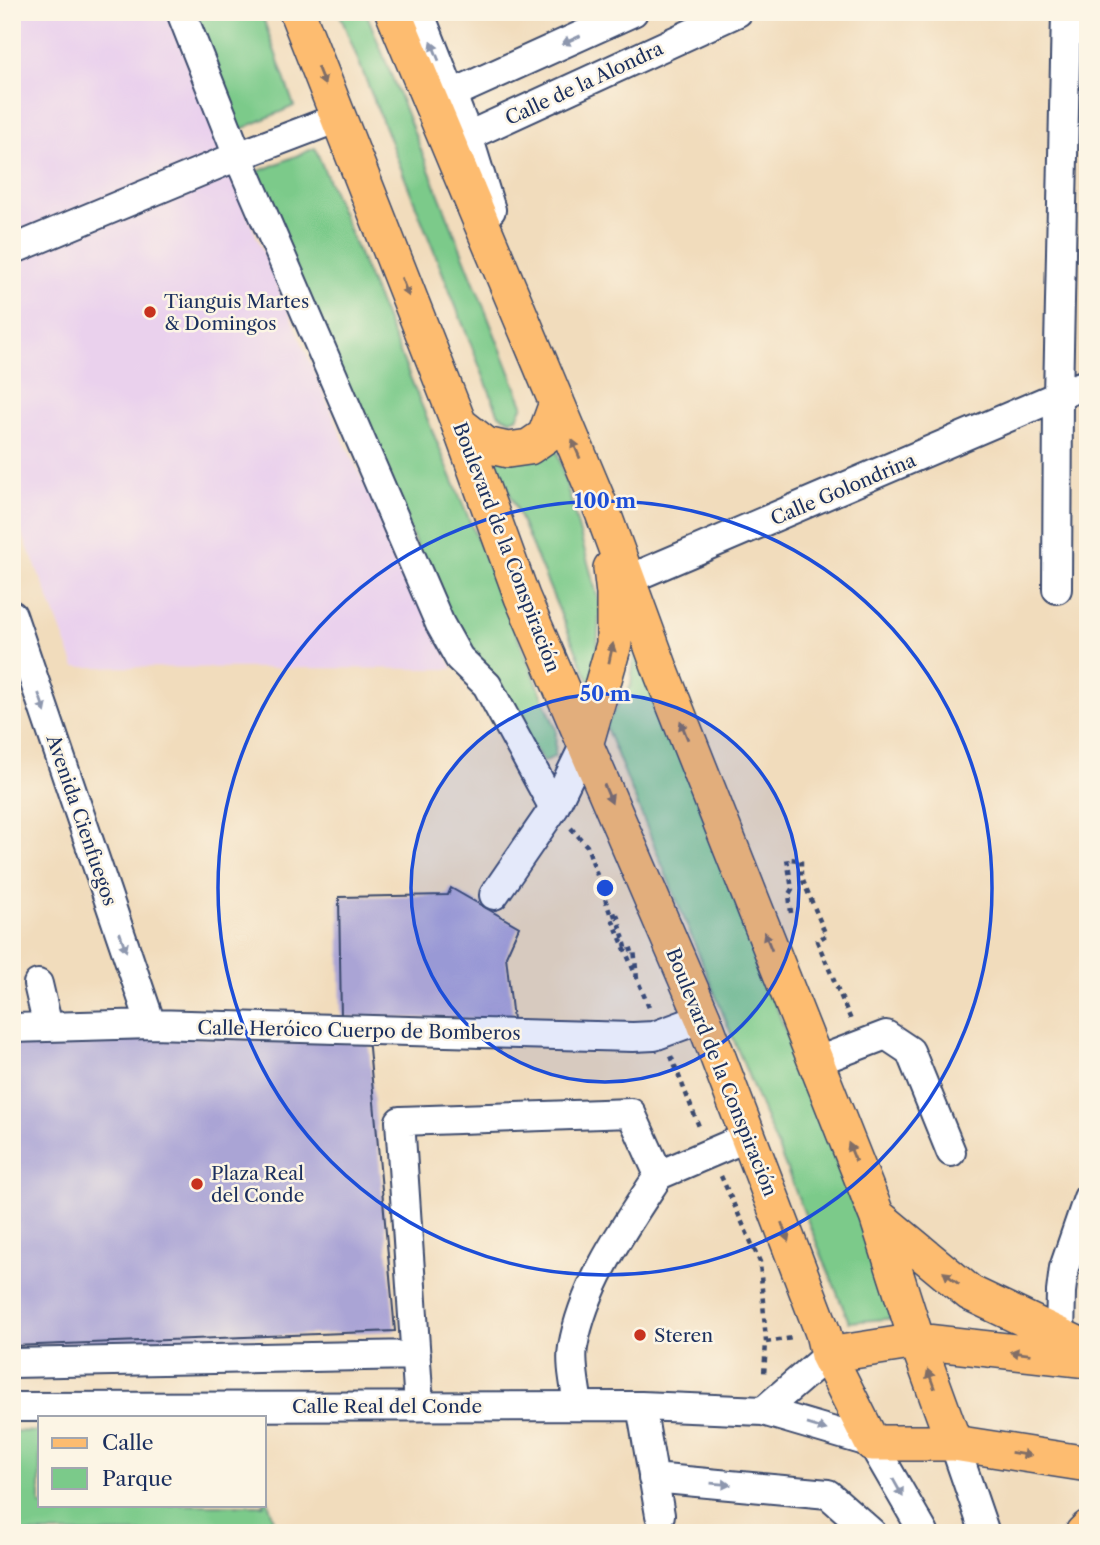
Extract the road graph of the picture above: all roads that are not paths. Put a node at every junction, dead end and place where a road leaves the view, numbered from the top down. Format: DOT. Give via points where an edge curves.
graph roads {
  1 [pos="181,12"];
  2 [pos="393,12"];
  3 [pos="419,12"];
  4 [pos="633,12"];
  5 [pos="738,12"];
  6 [pos="1066,12"];
  7 [pos="303,20"];
  8 [pos="452,94"];
  9 [pos="338,118"];
  10 [pos="468,136"];
  11 [pos="238,156"];
  12 [pos="12,250"];
  13 [pos="529,337"];
  14 [pos="1088,383"];
  15 [pos="1058,397"];
  16 [pos="557,403"];
  17 [pos="459,424"];
  18 [pos="603,513"];
  19 [pos="627,580"];
  20 [pos="1057,589"];
  21 [pos="12,615"];
  22 [pos="586,743"];
  23 [pos="554,808"];
  24 [pos="494,895"];
  25 [pos="38,984"];
  26 [pos="703,1018"];
  27 [pos="151,1024"];
  28 [pos="48,1027"];
  29 [pos="12,1028"];
  30 [pos="815,1062"];
  31 [pos="750,1136"];
  32 [pos="951,1152"];
  33 [pos="659,1175"];
  34 [pos="1088,1198"];
  35 [pos="877,1216"];
  36 [pos="917,1341"];
  37 [pos="1074,1342"];
  38 [pos="416,1355"];
  39 [pos="828,1355"];
  40 [pos="1088,1360"];
  41 [pos="12,1363"];
  42 [pos="419,1406"];
  43 [pos="578,1406"];
  44 [pos="641,1406"];
  45 [pos="12,1407"];
  46 [pos="763,1411"];
  47 [pos="872,1443"];
  48 [pos="954,1443"];
  49 [pos="1088,1464"];
  50 [pos="653,1478"];
  51 [pos="660,1515"];
  52 [pos="1088,1528"];
  53 [pos="872,1533"];
  54 [pos="924,1533"];
  55 [pos="985,1533"];
  56 [pos="1083,1533"];
  1 -- 11 [label="street"];
  2 -- 13 [label="main road"];
  8 -- 3 [label="street, one-way"];
  4 -- 8 [label="street, one-way"];
  5 -- 10 [label="street, Calle de la Alondra"];
  6 -- 15 [label="street"];
  7 -- 9 [label="main road, Boulevard de la Conspiración, one-way"];
  8 -- 10 [label="street"];
  9 -- 11 [label="street"];
  9 -- 17 [label="main road, Boulevard de la Conspiración, one-way"];
  10 -- 13 [label="street"];
  11 -- 12 [label="street"];
  11 -- 23 [label="street" via="440,624 459,658 487,685"];
  13 -- 16 [label="main road"];
  14 -- 15 [label="street, Calle Golondrina"];
  15 -- 19 [label="street, Calle Golondrina"];
  15 -- 20 [label="street"];
  16 -- 17 [label="main road" via="545,436 528,447 508,450 486,445"];
  18 -- 16 [label="main road, one-way"];
  17 -- 22 [label="main road, Boulevard de la Conspiración" via="522,597"];
  18 -- 19 [label="main road"];
  22 -- 18 [label="main road, one-way" via="614,643 614,594"];
  30 -- 19 [label="main road, one-way"];
  21 -- 27 [label="street, Avenida Cienfuegos, one-way"];
  22 -- 23 [label="street"];
  22 -- 26 [label="main road, Boulevard de la Conspiración, one-way"];
  23 -- 24 [label="street"];
  25 -- 28 [label="street"];
  26 -- 27 [label="street, Calle Heróico Cuerpo de Bomberos" via="654,1036 633,1037"];
  26 -- 31 [label="main road, Boulevard de la Conspiración"];
  27 -- 28 [label="street, Calle Heróico Cuerpo de Bomberos"];
  28 -- 29 [label="street, Calle Heróico Cuerpo de Bomberos"];
  30 -- 32 [label="street" via="886,1035 910,1051"];
  35 -- 30 [label="main road, one-way"];
  31 -- 33 [label="street"];
  31 -- 39 [label="main road, Boulevard de la Conspiración, one-way"];
  33 -- 38 [label="street" via="631,1113 400,1121"];
  33 -- 43 [label="street" via="619,1235 588,1298 572,1350"];
  34 -- 37 [label="street" via="1064,1268 1061,1292"];
  35 -- 36 [label="main road"];
  37 -- 35 [label="main road, one-way" via="970,1293"];
  36 -- 39 [label="main road"];
  40 -- 36 [label="main road, one-way"];
  48 -- 36 [label="main road, one-way"];
  38 -- 41 [label="street"];
  38 -- 42 [label="street"];
  39 -- 46 [label="street"];
  39 -- 47 [label="main road, Boulevard de la Conspiración"];
  42 -- 43 [label="street, Calle Real del Conde"];
  42 -- 45 [label="street, Calle Real del Conde"];
  43 -- 44 [label="street, Calle Real del Conde"];
  44 -- 46 [label="street, Calle Real del Conde"];
  44 -- 50 [label="street"];
  46 -- 47 [label="street, Calle Real del Conde, one-way"];
  47 -- 48 [label="main road"];
  47 -- 54 [label="street, one-way"];
  48 -- 49 [label="main road, one-way"];
  48 -- 55 [label="street"];
  50 -- 51 [label="street"];
  50 -- 53 [label="street, one-way" via="828,1494"];
  52 -- 56 [label="main road"];
}
